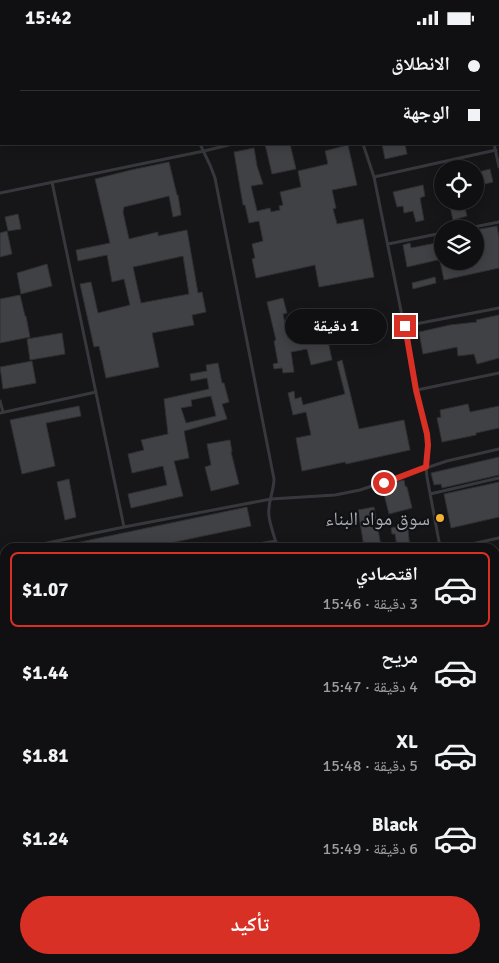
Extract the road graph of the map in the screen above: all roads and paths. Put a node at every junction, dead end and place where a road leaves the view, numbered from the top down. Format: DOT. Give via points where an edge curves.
graph roads {
  1 [pos="201,145"];
  2 [pos="229,145"];
  3 [pos="363,145"];
  4 [pos="494,145"];
  5 [pos="496,150"];
  6 [pos="204,151"];
  7 [pos="499,167"];
  8 [pos="374,177"];
  9 [pos="52,182"];
  10 [pos="0,193"];
  11 [pos="499,222"];
  12 [pos="484,225"];
  13 [pos="434,235"];
  14 [pos="388,244"];
  15 [pos="499,308"];
  16 [pos="405,326"];
  17 [pos="499,373"];
  18 [pos="416,390"];
  19 [pos="96,392"];
  20 [pos="0,401"];
  21 [pos="1,413"];
  22 [pos="499,449"];
  23 [pos="426,467"];
  24 [pos="499,478"];
  25 [pos="430,494"];
  26 [pos="270,499"];
  27 [pos="124,527"];
  28 [pos="499,538"];
  29 [pos="276,541"];
  30 [pos="53,542"];
  31 [pos="48,543"];
  32 [pos="265,543"];
  33 [pos="439,543"];
  34 [pos="476,543"];
  1 -- 6 [label="lane"];
  2 -- 6 [label="lane"];
  3 -- 8 [label="lane"];
  4 -- 5 [label="lane"];
  5 -- 7 [label="lane"];
  5 -- 8 [label="lane"];
  6 -- 9 [label="lane"];
  6 -- 26 [label="lane" via="215,178 274,479"];
  8 -- 14 [label="lane"];
  9 -- 10 [label="lane"];
  9 -- 19 [label="lane"];
  11 -- 12 [label="lane"];
  13 -- 14 [label="lane"];
  14 -- 16 [label="lane"];
  15 -- 16 [label="lane"];
  16 -- 18 [label="lane"];
  17 -- 18 [label="lane"];
  18 -- 23 [label="lane" via="427,434"];
  19 -- 21 [label="lane"];
  19 -- 27 [label="lane"];
  20 -- 21 [label="lane"];
  22 -- 23 [label="lane"];
  23 -- 25 [label="lane"];
  23 -- 26 [label="lane" via="384,483 335,495"];
  24 -- 25 [label="lane"];
  25 -- 33 [label="lane"];
  26 -- 27 [label="lane"];
  26 -- 29 [label="lane" via="269,516"];
  27 -- 30 [label="lane"];
  28 -- 34 [label="lane"];
  29 -- 32 [label="lane"];
  30 -- 31 [label="lane"];
}
